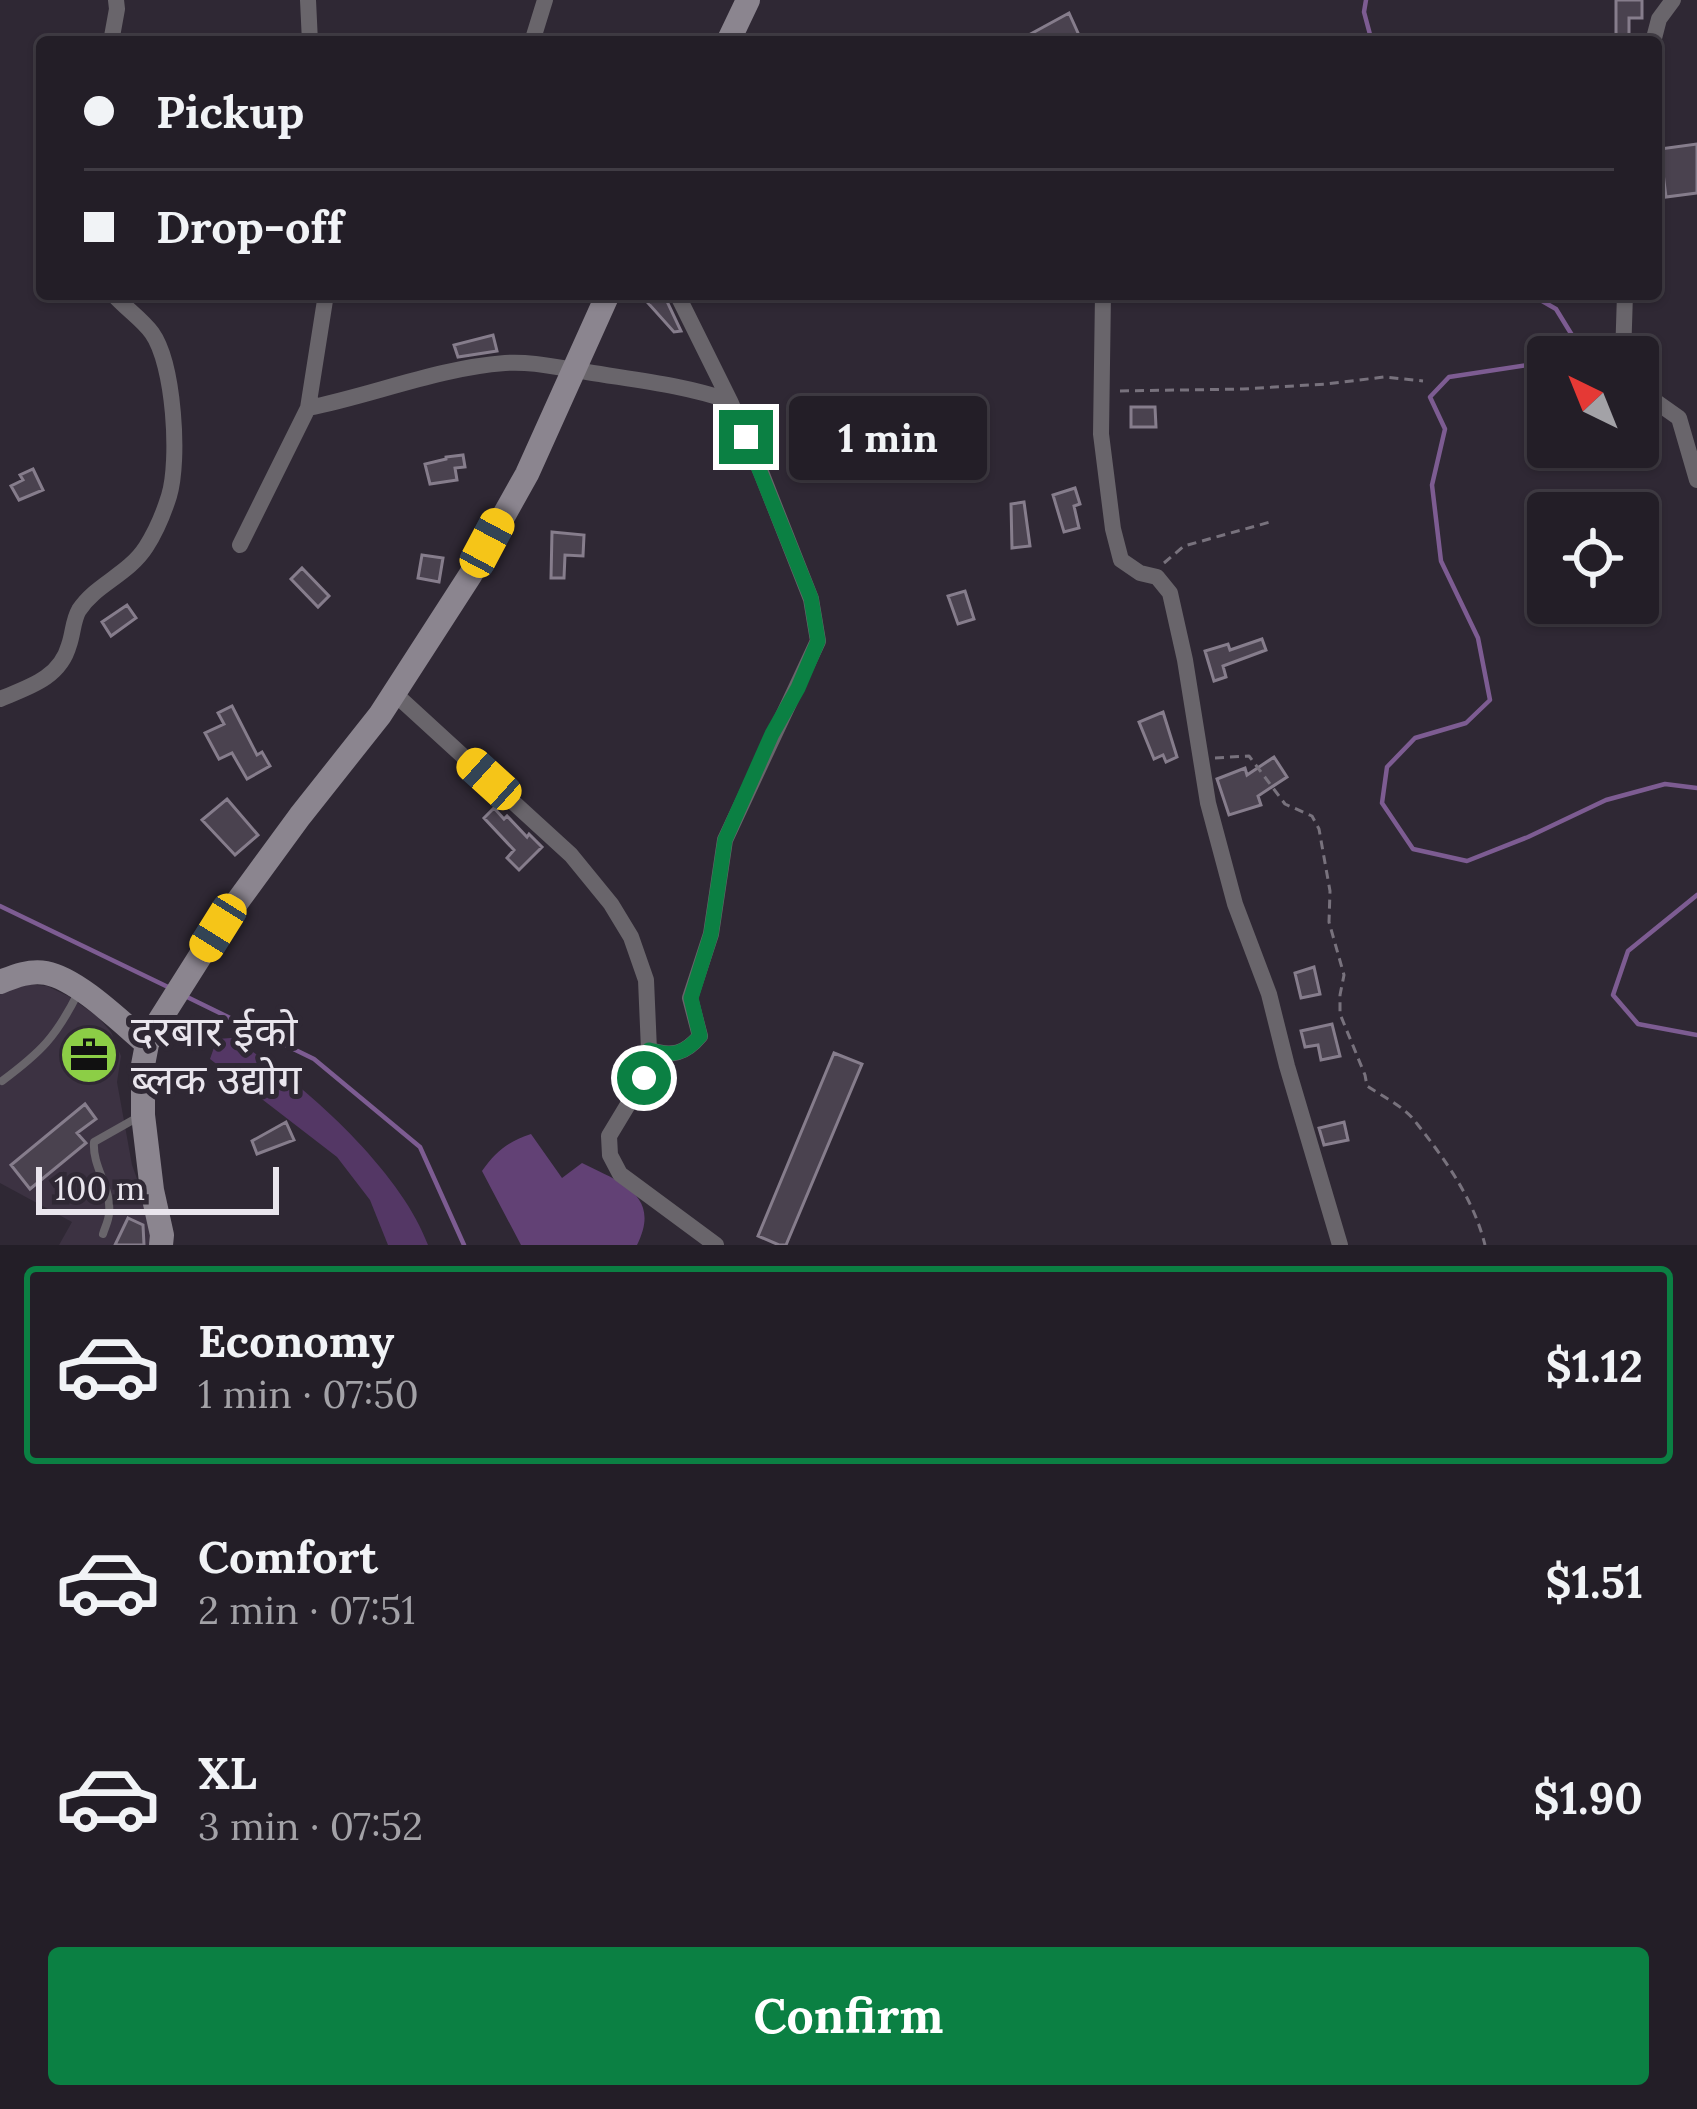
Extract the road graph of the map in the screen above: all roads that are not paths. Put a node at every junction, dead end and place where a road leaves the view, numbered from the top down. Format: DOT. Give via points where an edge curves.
graph roads {
  1 [pos="116,0"];
  2 [pos="308,0"];
  3 [pos="545,0"];
  4 [pos="748,0"];
  5 [pos="1673,0"];
  6 [pos="112,36"];
  7 [pos="310,36"];
  8 [pos="534,36"];
  9 [pos="731,36"];
  10 [pos="1655,36"];
  11 [pos="118,300"];
  12 [pos="325,300"];
  13 [pos="605,300"];
  14 [pos="680,300"];
  15 [pos="1103,300"];
  16 [pos="1624,300"];
  17 [pos="1623,336"];
  18 [pos="573,370"];
  19 [pos="730,401"];
  20 [pos="1659,404"];
  21 [pos="308,408"];
  22 [pos="1697,479"];
  23 [pos="240,544"];
  24 [pos="394,693"];
  25 [pos="0,699"];
  26 [pos="0,982"];
  27 [pos="80,989"];
  28 [pos="151,1035"];
  29 [pos="649,1050"];
  30 [pos="2,1081"];
  31 [pos="143,1115"];
  32 [pos="103,1234"];
  33 [pos="161,1245"];
  34 [pos="716,1245"];
  35 [pos="1340,1245"];
  1 -- 6 [label="street"];
  2 -- 7 [label="street"];
  3 -- 8 [label="street"];
  4 -- 9 [label="main road"];
  5 -- 10 [label="street"];
  11 -- 25 [label="street" via="163,354 174,460 169,496 147,546 77,613 61,668"];
  12 -- 21 [label="street"];
  13 -- 18 [label="main road"];
  14 -- 19 [label="street"];
  15 -- 35 [label="street" via="1101,434 1113,529 1121,560 1170,593 1208,803"];
  16 -- 17 [label="street"];
  18 -- 19 [label="street"];
  18 -- 21 [label="street" via="506,362"];
  18 -- 24 [label="main road" via="527,474"];
  19 -- 29 [label="street" via="811,598 818,641 725,840 711,934 691,998 700,1036 680,1053"];
  20 -- 22 [label="street" via="1679,418"];
  21 -- 23 [label="street"];
  24 -- 28 [label="main road" via="218,928"];
  24 -- 29 [label="street" via="571,855 611,904 646,980"];
  26 -- 27 [label="main road" via="48,973"];
  27 -- 28 [label="main road"];
  27 -- 30 [label="lane" via="57,1034"];
  28 -- 31 [label="main road"];
  29 -- 34 [label="street" via="644,1078 609,1136 610,1155 620,1174"];
  31 -- 32 [label="lane" via="94,1142 110,1212"];
  31 -- 33 [label="main road"];
}
